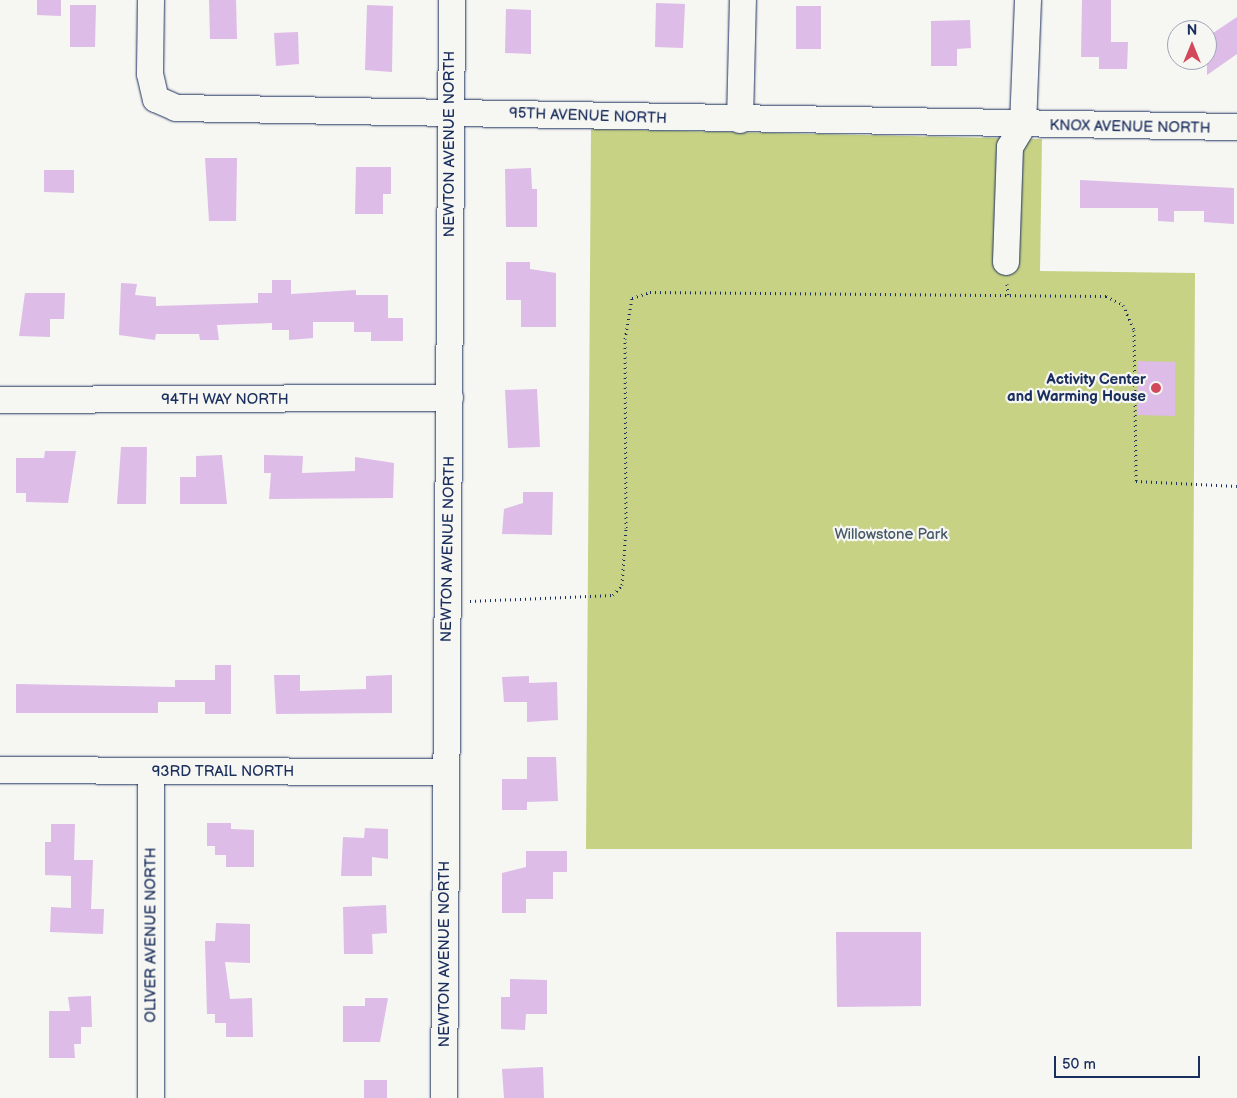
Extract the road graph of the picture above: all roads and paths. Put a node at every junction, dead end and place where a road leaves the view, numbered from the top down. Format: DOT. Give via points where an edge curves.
graph roads {
  1 [pos="151,0"];
  2 [pos="452,0"];
  3 [pos="743,0"];
  4 [pos="1028,0"];
  5 [pos="449,111"];
  6 [pos="740,120"];
  7 [pos="1023,125"];
  8 [pos="1237,127"];
  9 [pos="1006,262"];
  10 [pos="450,398"];
  11 [pos="0,400"];
  12 [pos="1237,486"];
  13 [pos="447,602"];
  14 [pos="0,770"];
  15 [pos="446,772"];
  16 [pos="151,773"];
  17 [pos="151,1098"];
  18 [pos="444,1098"];
  1 -- 5 [label="street, 95TH AVENUE NORTH" via="150,74 156,98 176,108"];
  2 -- 5 [label="street, NEWTON AVENUE NORTH"];
  3 -- 6 [label="street"];
  4 -- 7 [label="street"];
  5 -- 6 [label="street, 95TH AVENUE NORTH"];
  5 -- 10 [label="street, NEWTON AVENUE NORTH"];
  6 -- 7 [label="street, 95TH AVENUE NORTH"];
  7 -- 8 [label="street, KNOX AVENUE NORTH"];
  7 -- 9 [label="street" via="1010,146"];
  10 -- 11 [label="street, 94TH WAY NORTH"];
  10 -- 13 [label="street, NEWTON AVENUE NORTH"];
  12 -- 13 [label="path" via="1178,480 1136,481 1134,330 1123,305 1106,296 650,292 632,298 625,339 626,528 622,585 613,595"];
  13 -- 15 [label="street, NEWTON AVENUE NORTH"];
  14 -- 16 [label="street, 93RD TRAIL NORTH"];
  15 -- 16 [label="street, 93RD TRAIL NORTH"];
  15 -- 18 [label="street, NEWTON AVENUE NORTH"];
  16 -- 17 [label="street, OLIVER AVENUE NORTH"];
}
